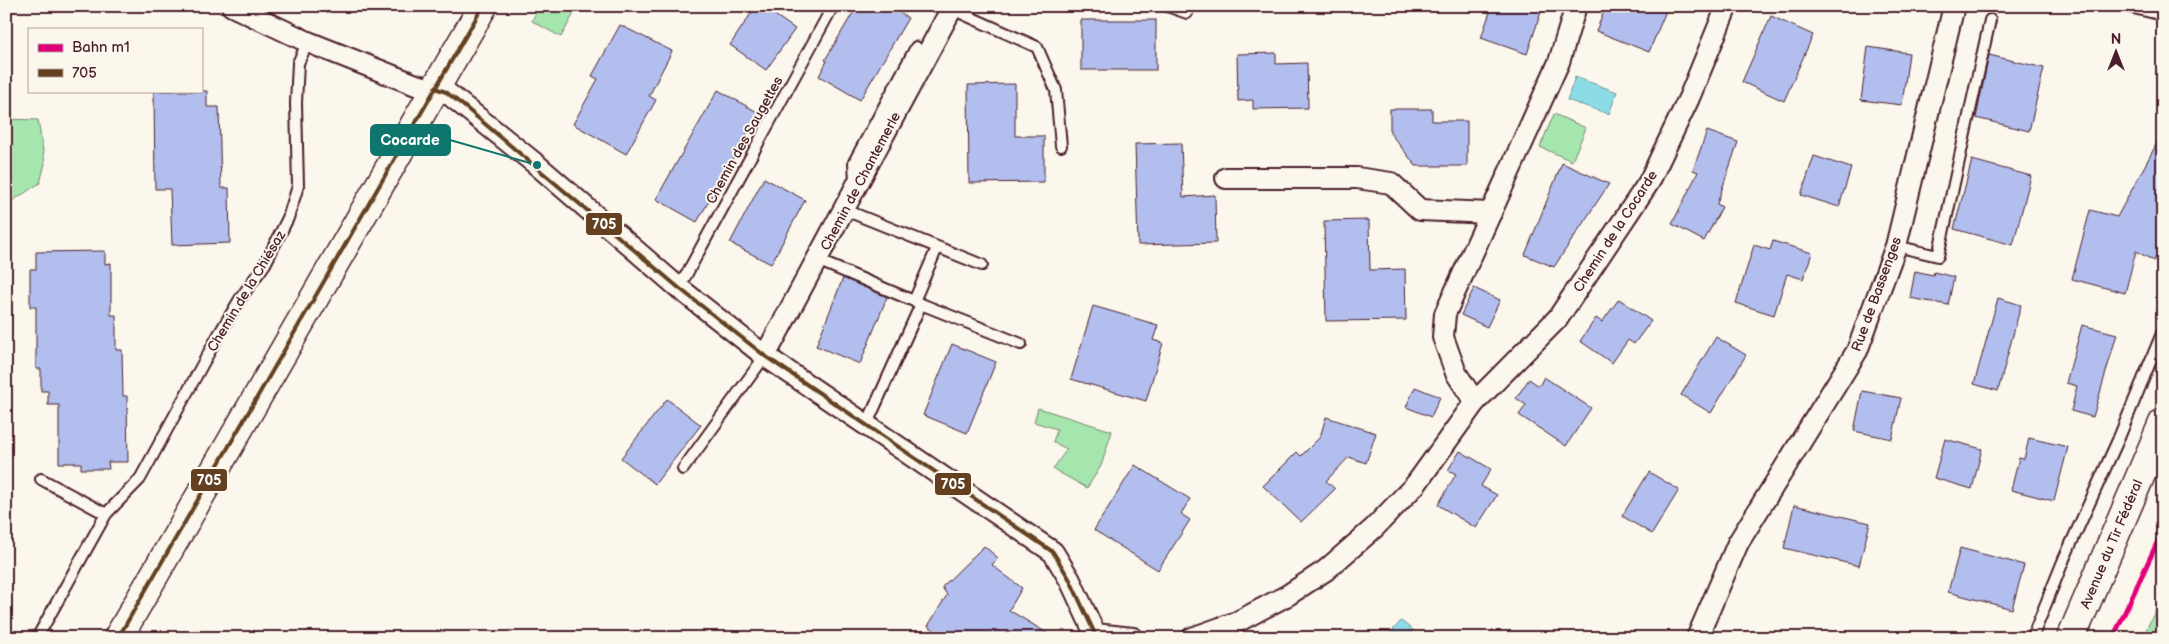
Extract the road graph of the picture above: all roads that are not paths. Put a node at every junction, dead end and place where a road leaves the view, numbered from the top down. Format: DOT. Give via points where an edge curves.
graph roads {
  1 [pos="232,6"];
  2 [pos="483,6"];
  3 [pos="834,6"];
  4 [pos="1167,6"];
  5 [pos="1576,6"];
  6 [pos="1727,6"];
  7 [pos="1954,6"];
  8 [pos="2126,6"];
  9 [pos="953,7"];
  10 [pos="1187,13"];
  11 [pos="2163,15"];
  12 [pos="1990,20"];
  13 [pos="308,42"];
  14 [pos="916,47"];
  15 [pos="435,88"];
  16 [pos="1061,146"];
  17 [pos="1226,178"];
  18 [pos="855,188"];
  19 [pos="845,210"];
  20 [pos="1491,213"];
  21 [pos="1896,246"];
  22 [pos="937,248"];
  23 [pos="817,260"];
  24 [pos="982,265"];
  25 [pos="678,288"];
  26 [pos="917,302"];
  27 [pos="2163,331"];
  28 [pos="1021,344"];
  29 [pos="765,356"];
  30 [pos="1476,402"];
  31 [pos="866,426"];
  32 [pos="2161,431"];
  33 [pos="682,469"];
  34 [pos="41,479"];
  35 [pos="106,514"];
  36 [pos="1095,636"];
  37 [pos="37,638"];
  38 [pos="118,638"];
  39 [pos="1133,638"];
  40 [pos="1192,638"];
  41 [pos="1697,638"];
  42 [pos="2032,638"];
  43 [pos="2070,638"];
  1 -- 13 [label="street"];
  2 -- 15 [label="street"];
  3 -- 25 [label="lane, Chemin des Saugettes"];
  4 -- 10 [label="lane"];
  5 -- 20 [label="street" via="1559,62"];
  6 -- 30 [label="street, Chemin de la Cocarde" via="1690,98 1649,182 1558,318"];
  7 -- 21 [label="street, Rue de Bassenges"];
  8 -- 11 [label="lane"];
  9 -- 16 [label="lane" via="1037,48 1056,90"];
  9 -- 18 [label="street, Chemin de Chantemerle"];
  12 -- 21 [label="lane" via="1938,256"];
  13 -- 15 [label="street" via="416,85"];
  13 -- 35 [label="lane, Chemin de la Chiésaz" via="298,63 298,186 288,218 264,264 219,334 140,479"];
  14 -- 18 [label="lane" via="854,162"];
  15 -- 25 [label="street" via="446,92 537,165"];
  15 -- 38 [label="street"];
  17 -- 20 [label="street" via="1357,178 1391,183 1420,210"];
  18 -- 19 [label="street, Chemin de Chantemerle"];
  19 -- 22 [label="lane"];
  19 -- 23 [label="street, Chemin de Chantemerle"];
  20 -- 30 [label="street" via="1445,314 1443,337 1456,373"];
  21 -- 41 [label="street, Rue de Bassenges" via="1857,351 1738,543"];
  22 -- 24 [label="lane"];
  22 -- 26 [label="lane"];
  23 -- 26 [label="lane"];
  23 -- 29 [label="street, Chemin de Chantemerle"];
  25 -- 29 [label="street"];
  26 -- 28 [label="lane"];
  26 -- 31 [label="lane"];
  27 -- 42 [label="lane"];
  29 -- 31 [label="street"];
  29 -- 33 [label="lane"];
  30 -- 40 [label="street, Chemin de la Cocarde" via="1416,484 1374,528 1326,570 1237,622"];
  31 -- 36 [label="street" via="1053,552 1070,580"];
  32 -- 43 [label="street, Avenue du Tir Fédéral"];
  34 -- 35 [label="lane"];
  35 -- 37 [label="lane, Chemin de la Chiésaz"];
  36 -- 39 [label="street"];
}
